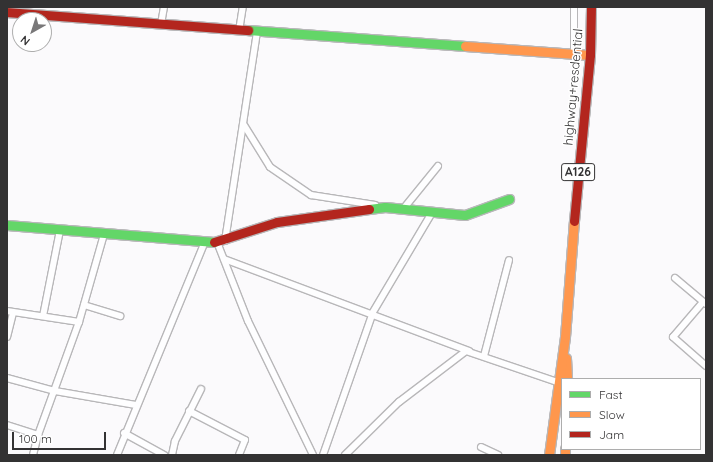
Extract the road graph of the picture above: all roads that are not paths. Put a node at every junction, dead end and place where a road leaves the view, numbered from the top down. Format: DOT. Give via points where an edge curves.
graph roads {
  1 [pos="164,7"];
  2 [pos="243,7"];
  3 [pos="574,7"];
  4 [pos="592,7"];
  5 [pos="7,12"];
  6 [pos="160,24"];
  7 [pos="240,31"];
  8 [pos="258,31"];
  9 [pos="574,54"];
  10 [pos="590,55"];
  11 [pos="244,125"];
  12 [pos="438,166"];
  13 [pos="509,199"];
  14 [pos="384,207"];
  15 [pos="404,208"];
  16 [pos="433,211"];
  17 [pos="7,225"];
  18 [pos="60,230"];
  19 [pos="104,234"];
  20 [pos="205,242"];
  21 [pos="221,242"];
  22 [pos="224,260"];
  23 [pos="509,260"];
  24 [pos="675,278"];
  25 [pos="704,303"];
  26 [pos="84,305"];
  27 [pos="10,312"];
  28 [pos="372,315"];
  29 [pos="43,316"];
  30 [pos="120,316"];
  31 [pos="79,322"];
  32 [pos="7,337"];
  33 [pos="565,337"];
  34 [pos="469,351"];
  35 [pos="484,356"];
  36 [pos="706,366"];
  37 [pos="7,378"];
  38 [pos="567,378"];
  39 [pos="557,382"];
  40 [pos="201,389"];
  41 [pos="55,391"];
  42 [pos="136,405"];
  43 [pos="189,411"];
  44 [pos="7,425"];
  45 [pos="124,433"];
  46 [pos="38,435"];
  47 [pos="481,447"];
  48 [pos="33,455"];
  49 [pos="117,455"];
  50 [pos="164,455"];
  51 [pos="172,455"];
  52 [pos="239,455"];
  53 [pos="313,455"];
  54 [pos="322,455"];
  55 [pos="345,455"];
  56 [pos="498,455"];
  57 [pos="549,455"];
  1 -- 6 [label="street"];
  2 -- 7 [label="street"];
  3 -- 9 [label="street"];
  4 -- 10 [label="main road, highway+resdential / A126"];
  5 -- 6 [label="main road"];
  6 -- 7 [label="main road"];
  7 -- 8 [label="main road"];
  8 -- 9 [label="main road"];
  8 -- 11 [label="street"];
  9 -- 10 [label="main road"];
  10 -- 33 [label="main road, highway+resdential / A126"];
  11 -- 14 [label="street" via="270,167 311,194"];
  11 -- 21 [label="street"];
  12 -- 15 [label="street"];
  13 -- 16 [label="main road" via="465,215"];
  14 -- 15 [label="main road"];
  14 -- 21 [label="main road" via="277,222"];
  15 -- 16 [label="main road"];
  16 -- 28 [label="street"];
  17 -- 18 [label="main road"];
  18 -- 19 [label="main road"];
  18 -- 29 [label="street"];
  19 -- 20 [label="main road"];
  19 -- 26 [label="street"];
  20 -- 21 [label="main road"];
  20 -- 42 [label="street"];
  21 -- 22 [label="street"];
  22 -- 28 [label="street"];
  22 -- 53 [label="street" via="248,321"];
  23 -- 35 [label="street"];
  24 -- 25 [label="street"];
  25 -- 36 [label="street" via="673,337"];
  26 -- 30 [label="street"];
  26 -- 31 [label="street"];
  27 -- 29 [label="street"];
  27 -- 32 [label="street"];
  28 -- 34 [label="street"];
  28 -- 54 [label="street"];
  29 -- 31 [label="street"];
  31 -- 41 [label="street"];
  33 -- 38 [label="main road, A126"];
  33 -- 39 [label="main road, A126"];
  34 -- 35 [label="street"];
  34 -- 55 [label="street" via="409,394"];
  35 -- 39 [label="street"];
  37 -- 41 [label="street"];
  39 -- 57 [label="main road, A126"];
  40 -- 43 [label="street"];
  41 -- 42 [label="street"];
  41 -- 46 [label="street"];
  42 -- 45 [label="street"];
  43 -- 51 [label="street" via="175,440"];
  43 -- 52 [label="street" via="245,440"];
  44 -- 46 [label="street"];
  45 -- 49 [label="street"];
  45 -- 50 [label="street"];
  46 -- 48 [label="street"];
  47 -- 56 [label="street"];
}
